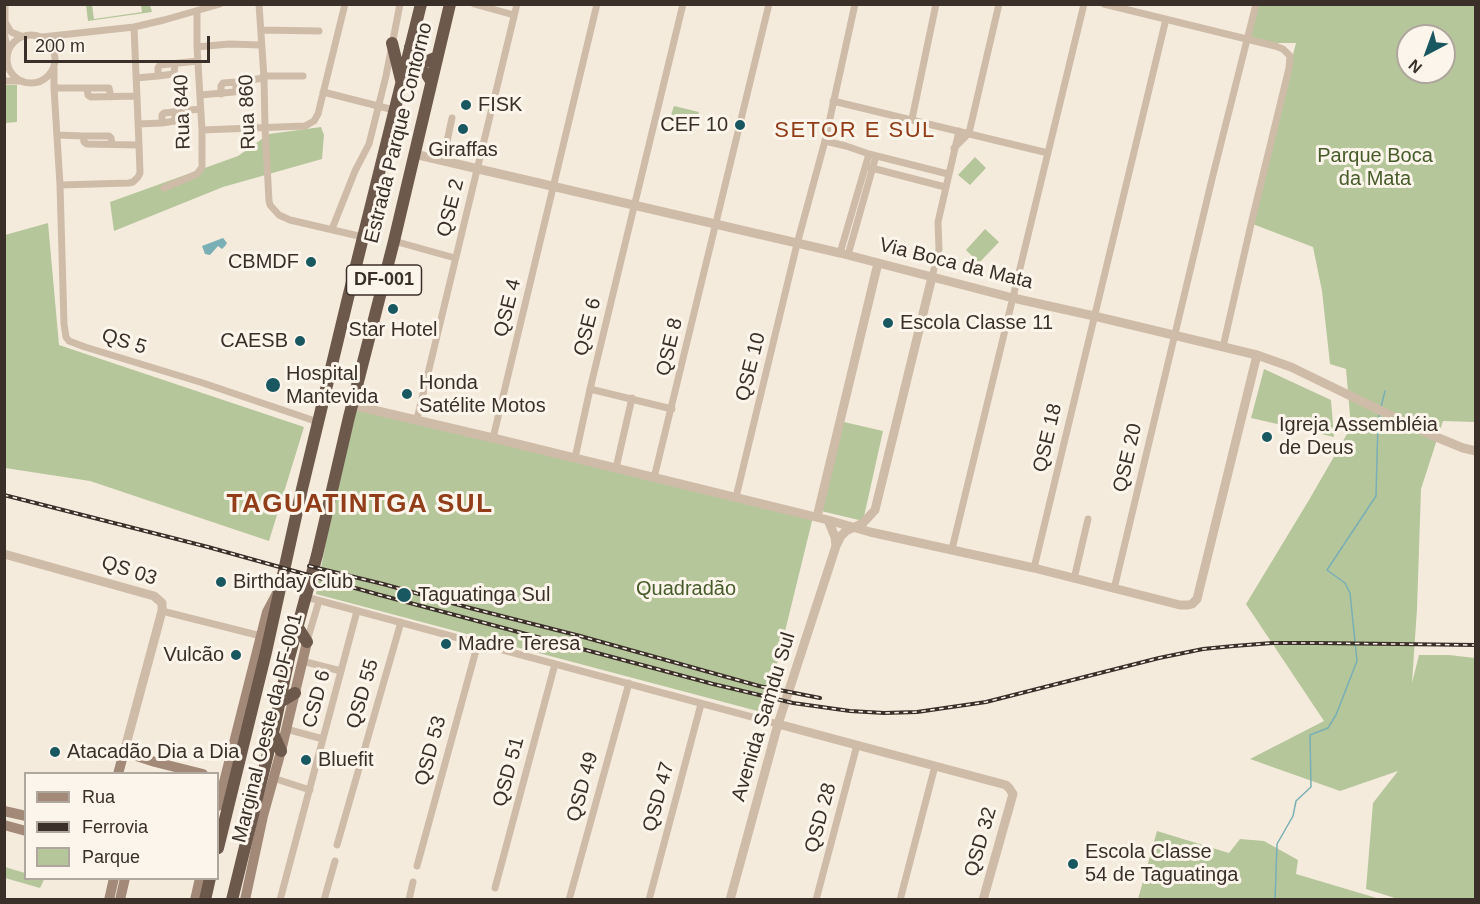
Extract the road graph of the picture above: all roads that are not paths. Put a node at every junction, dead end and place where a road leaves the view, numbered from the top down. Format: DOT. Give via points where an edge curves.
graph roads {
  1 [pos="5,4"];
  2 [pos="220,4"];
  3 [pos="259,4"];
  4 [pos="345,4"];
  5 [pos="400,4"];
  6 [pos="421,4"];
  7 [pos="450,4"];
  8 [pos="474,4"];
  9 [pos="517,4"];
  10 [pos="597,4"];
  11 [pos="683,4"];
  12 [pos="769,4"];
  13 [pos="855,4"];
  14 [pos="936,4"];
  15 [pos="999,4"];
  16 [pos="1084,4"];
  17 [pos="1104,4"];
  18 [pos="1256,4"];
  19 [pos="197,11"];
  20 [pos="514,15"];
  21 [pos="1166,19"];
  22 [pos="5,22"];
  23 [pos="4,27"];
  24 [pos="134,27"];
  25 [pos="261,30"];
  26 [pos="319,31"];
  27 [pos="4,33"];
  28 [pos="60,35"];
  29 [pos="21,36"];
  30 [pos="42,37"];
  31 [pos="1248,39"];
  32 [pos="392,43"];
  33 [pos="261,45"];
  34 [pos="52,46"];
  35 [pos="197,46"];
  36 [pos="410,47"];
  37 [pos="8,52"];
  38 [pos="437,57"];
  39 [pos="198,61"];
  40 [pos="54,67"];
  41 [pos="10,71"];
  42 [pos="303,76"];
  43 [pos="264,77"];
  44 [pos="402,77"];
  45 [pos="136,78"];
  46 [pos="4,79"];
  47 [pos="44,80"];
  48 [pos="22,81"];
  49 [pos="431,81"];
  50 [pos="54,86"];
  51 [pos="323,93"];
  52 [pos="200,95"];
  53 [pos="137,96"];
  54 [pos="833,101"];
  55 [pos="378,106"];
  56 [pos="200,109"];
  57 [pos="394,110"];
  58 [pos="452,118"];
  59 [pos="912,120"];
  60 [pos="138,124"];
  61 [pos="265,127"];
  62 [pos="202,130"];
  63 [pos="958,131"];
  64 [pos="969,133"];
  65 [pos="57,135"];
  66 [pos="825,141"];
  67 [pos="139,145"];
  68 [pos="954,148"];
  69 [pos="1048,153"];
  70 [pos="414,154"];
  71 [pos="873,155"];
  72 [pos="442,160"];
  73 [pos="869,167"];
  74 [pos="477,168"];
  75 [pos="948,174"];
  76 [pos="60,185"];
  77 [pos="553,185"];
  78 [pos="945,187"];
  79 [pos="164,188"];
  80 [pos="634,205"];
  81 [pos="716,224"];
  82 [pos="332,230"];
  83 [pos="363,237"];
  84 [pos="394,241"];
  85 [pos="797,244"];
  86 [pos="844,254"];
  87 [pos="455,258"];
  88 [pos="878,263"];
  89 [pos="932,277"];
  90 [pos="1013,298"];
  91 [pos="1094,316"];
  92 [pos="1174,336"];
  93 [pos="1223,347"];
  94 [pos="1257,355"];
  95 [pos="590,389"];
  96 [pos="632,398"];
  97 [pos="352,405"];
  98 [pos="672,409"];
  99 [pos="417,419"];
  100 [pos="318,422"];
  101 [pos="493,438"];
  102 [pos="1476,451"];
  103 [pos="575,458"];
  104 [pos="616,468"];
  105 [pos="654,478"];
  106 [pos="736,498"];
  107 [pos="875,510"];
  108 [pos="817,517"];
  109 [pos="1088,519"];
  110 [pos="828,520"];
  111 [pos="855,528"];
  112 [pos="885,534"];
  113 [pos="836,546"];
  114 [pos="952,549"];
  115 [pos="4,554"];
  116 [pos="1034,568"];
  117 [pos="1074,579"];
  118 [pos="1114,589"];
  119 [pos="311,595"];
  120 [pos="162,611"];
  121 [pos="357,611"];
  122 [pos="401,622"];
  123 [pos="297,626"];
  124 [pos="265,638"];
  125 [pos="307,642"];
  126 [pos="478,643"];
  127 [pos="292,647"];
  128 [pos="263,661"];
  129 [pos="302,661"];
  130 [pos="555,664"];
  131 [pos="286,668"];
  132 [pos="341,671"];
  133 [pos="628,683"];
  134 [pos="295,693"];
  135 [pos="279,702"];
  136 [pos="701,704"];
  137 [pos="252,709"];
  138 [pos="241,717"];
  139 [pos="779,720"];
  140 [pos="286,729"];
  141 [pos="273,733"];
  142 [pos="323,739"];
  143 [pos="857,745"];
  144 [pos="124,752"];
  145 [pos="281,752"];
  146 [pos="935,766"];
  147 [pos="154,768"];
  148 [pos="119,772"];
  149 [pos="192,772"];
  150 [pos="273,777"];
  151 [pos="221,778"];
  152 [pos="310,790"];
  153 [pos="219,791"];
  154 [pos="4,811"];
  155 [pos="24,816"];
  156 [pos="4,825"];
  157 [pos="24,828"];
  158 [pos="219,841"];
  159 [pos="337,845"];
  160 [pos="335,861"];
  161 [pos="417,866"];
  162 [pos="114,880"];
  163 [pos="125,880"];
  164 [pos="200,880"];
  165 [pos="210,880"];
  166 [pos="413,882"];
  167 [pos="495,888"];
  168 [pos="109,900"];
  169 [pos="120,900"];
  170 [pos="195,900"];
  171 [pos="205,900"];
  172 [pos="232,900"];
  173 [pos="245,900"];
  174 [pos="280,900"];
  175 [pos="324,900"];
  176 [pos="409,900"];
  177 [pos="569,900"];
  178 [pos="649,900"];
  179 [pos="730,900"];
  180 [pos="816,900"];
  181 [pos="900,900"];
  182 [pos="983,900"];
  1 -- 22 [label="street"];
  2 -- 19 [label="street"];
  3 -- 25 [label="street, Rua 860"];
  4 -- 51 [label="street"];
  5 -- 32 [label="street"];
  6 -- 36 [label="highway, Estrada Parque Contorno / DF-001"];
  7 -- 38 [label="highway, Estrada Parque Contorno / DF-001"];
  8 -- 20 [label="street"];
  9 -- 20 [label="street, QSE 2"];
  10 -- 77 [label="street, QSE 4"];
  11 -- 80 [label="street, QSE 6"];
  12 -- 81 [label="street, QSE 8"];
  13 -- 54 [label="street, QSE 10"];
  14 -- 59 [label="street"];
  15 -- 64 [label="street"];
  16 -- 69 [label="street"];
  17 -- 21 [label="street"];
  18 -- 31 [label="street, QSE 20"];
  19 -- 24 [label="street"];
  19 -- 35 [label="street, Rua 840"];
  20 -- 74 [label="street, QSE 2"];
  21 -- 31 [label="street"];
  21 -- 91 [label="street, QSE 18"];
  22 -- 23 [label="street"];
  22 -- 29 [label="street" via="11,32"];
  24 -- 28 [label="street"];
  24 -- 45 [label="street"];
  25 -- 26 [label="street"];
  25 -- 33 [label="street, Rua 860"];
  27 -- 37 [label="street"];
  28 -- 30 [label="street"];
  28 -- 34 [label="street"];
  29 -- 30 [label="street"];
  29 -- 37 [label="street"];
  30 -- 34 [label="street"];
  31 -- 92 [label="street, QSE 20"];
  31 -- 93 [label="street" via="1275,46 1290,56"];
  32 -- 44 [label="highway"];
  32 -- 55 [label="street"];
  33 -- 35 [label="street"];
  33 -- 43 [label="street, Rua 860"];
  34 -- 40 [label="street"];
  35 -- 39 [label="street, Rua 840"];
  36 -- 38 [label="highway" via="423,61"];
  36 -- 44 [label="highway, Estrada Parque Contorno / DF-001"];
  37 -- 41 [label="street"];
  38 -- 49 [label="highway, Estrada Parque Contorno / DF-001"];
  39 -- 45 [label="street" via="175,64 174,74"];
  39 -- 52 [label="street, Rua 840"];
  40 -- 47 [label="street"];
  40 -- 50 [label="street, QS 5"];
  41 -- 46 [label="street"];
  41 -- 48 [label="street"];
  42 -- 43 [label="street"];
  43 -- 52 [label="street" via="223,83 221,94"];
  43 -- 61 [label="street, Rua 860"];
  44 -- 49 [label="highway" via="411,67 426,73"];
  44 -- 57 [label="highway, Estrada Parque Contorno / DF-001"];
  45 -- 53 [label="street"];
  46 -- 48 [label="street"];
  47 -- 48 [label="street"];
  47 -- 50 [label="street"];
  49 -- 70 [label="highway, Estrada Parque Contorno / DF-001"];
  50 -- 53 [label="street" via="109,88 111,97"];
  50 -- 65 [label="street, QS 5"];
  51 -- 55 [label="street"];
  51 -- 61 [label="street" via="318,114 310,124"];
  52 -- 56 [label="street, Rua 840"];
  53 -- 60 [label="street"];
  54 -- 59 [label="street"];
  54 -- 66 [label="street, QSE 10"];
  55 -- 57 [label="street"];
  55 -- 82 [label="street" via="369,144"];
  56 -- 60 [label="street" via="175,111 175,121"];
  56 -- 62 [label="street, Rua 840"];
  57 -- 83 [label="highway, Estrada Parque Contorno / DF-001"];
  58 -- 72 [label="street"];
  59 -- 63 [label="street"];
  60 -- 67 [label="street"];
  61 -- 62 [label="street"];
  61 -- 82 [label="street, Rua 860" via="269,201 274,210 290,220"];
  62 -- 79 [label="street, Rua 840" via="200,171"];
  63 -- 64 [label="street"];
  63 -- 68 [label="street"];
  64 -- 68 [label="street"];
  64 -- 69 [label="street"];
  65 -- 67 [label="street" via="109,136 112,144"];
  65 -- 76 [label="street, QS 5"];
  66 -- 71 [label="street"];
  66 -- 85 [label="street, QSE 10"];
  67 -- 76 [label="street" via="140,173 133,182"];
  68 -- 75 [label="street"];
  69 -- 90 [label="street"];
  70 -- 72 [label="street, Via Boca da Mata"];
  70 -- 84 [label="highway, Estrada Parque Contorno / DF-001"];
  71 -- 73 [label="street"];
  71 -- 75 [label="street"];
  72 -- 74 [label="street, Via Boca da Mata"];
  73 -- 78 [label="street"];
  73 -- 86 [label="street"];
  74 -- 77 [label="street, Via Boca da Mata"];
  74 -- 87 [label="street, QSE 2"];
  75 -- 78 [label="street"];
  76 -- 100 [label="street, QS 5" via="64,324 69,340"];
  77 -- 80 [label="street, Via Boca da Mata"];
  77 -- 101 [label="street, QSE 4"];
  78 -- 89 [label="street"];
  80 -- 81 [label="street, Via Boca da Mata"];
  80 -- 95 [label="street, QSE 6"];
  81 -- 85 [label="street, Via Boca da Mata"];
  81 -- 98 [label="street, QSE 8"];
  82 -- 83 [label="street"];
  83 -- 100 [label="highway, Estrada Parque Contorno / DF-001"];
  84 -- 87 [label="street"];
  84 -- 97 [label="highway, Estrada Parque Contorno / DF-001"];
  85 -- 86 [label="street, Via Boca da Mata"];
  85 -- 106 [label="street, QSE 10"];
  86 -- 88 [label="street, Via Boca da Mata"];
  87 -- 99 [label="street, QSE 2"];
  88 -- 89 [label="street, Via Boca da Mata"];
  88 -- 108 [label="street"];
  89 -- 90 [label="street, Via Boca da Mata"];
  89 -- 107 [label="street"];
  90 -- 91 [label="street, Via Boca da Mata"];
  90 -- 114 [label="street"];
  91 -- 92 [label="street, Via Boca da Mata"];
  91 -- 116 [label="street, QSE 18"];
  92 -- 93 [label="street, Via Boca da Mata"];
  92 -- 118 [label="street, QSE 20"];
  93 -- 94 [label="street, Via Boca da Mata"];
  94 -- 102 [label="street, Via Boca da Mata" via="1291,367 1429,434"];
  94 -- 118 [label="street" via="1197,599 1192,604 1180,605"];
  95 -- 96 [label="street"];
  95 -- 103 [label="street, QSE 6"];
  96 -- 98 [label="street"];
  96 -- 104 [label="street"];
  97 -- 99 [label="street"];
  97 -- 119 [label="highway, Estrada Parque Contorno / DF-001"];
  98 -- 105 [label="street, QSE 8"];
  99 -- 101 [label="street"];
  100 -- 124 [label="highway, Estrada Parque Contorno / DF-001"];
  101 -- 103 [label="street"];
  103 -- 104 [label="street"];
  104 -- 105 [label="street"];
  105 -- 106 [label="street"];
  106 -- 108 [label="street"];
  107 -- 111 [label="street, Avenida Samdu Sul"];
  107 -- 112 [label="street" via="875,524"];
  108 -- 110 [label="street"];
  109 -- 117 [label="street"];
  110 -- 111 [label="street"];
  110 -- 113 [label="street"];
  111 -- 112 [label="street"];
  111 -- 113 [label="street, Avenida Samdu Sul" via="844,533"];
  112 -- 114 [label="street"];
  113 -- 139 [label="street, Avenida Samdu Sul"];
  114 -- 116 [label="street"];
  115 -- 120 [label="street, QS 03" via="154,596 162,603"];
  116 -- 117 [label="street"];
  117 -- 118 [label="street"];
  119 -- 121 [label="street"];
  119 -- 123 [label="highway, Estrada Parque Contorno / DF-001"];
  119 -- 125 [label="street, Marginal Oeste da DF-001"];
  120 -- 124 [label="street"];
  120 -- 144 [label="street, QS 03"];
  121 -- 122 [label="street"];
  121 -- 132 [label="street, CSD 6"];
  122 -- 126 [label="street"];
  122 -- 159 [label="street, QSD 55"];
  123 -- 125 [label="highway"];
  123 -- 127 [label="highway, Estrada Parque Contorno / DF-001"];
  124 -- 127 [label="highway" via="275,650"];
  124 -- 128 [label="highway, Estrada Parque Contorno / DF-001"];
  124 -- 138 [label="main road"];
  125 -- 129 [label="main road, Marginal Oeste da DF-001"];
  126 -- 130 [label="street"];
  126 -- 161 [label="street, QSD 53"];
  127 -- 131 [label="highway, Estrada Parque Contorno / DF-001"];
  128 -- 131 [label="highway" via="276,659"];
  128 -- 137 [label="highway, Estrada Parque Contorno / DF-001"];
  129 -- 132 [label="street"];
  129 -- 134 [label="main road, Marginal Oeste da DF-001"];
  130 -- 133 [label="street"];
  130 -- 167 [label="street, QSD 51"];
  131 -- 135 [label="highway, Estrada Parque Contorno / DF-001"];
  132 -- 142 [label="street, CSD 6"];
  133 -- 136 [label="street"];
  133 -- 177 [label="street, QSD 49"];
  134 -- 135 [label="highway"];
  134 -- 140 [label="main road, Marginal Oeste da DF-001"];
  135 -- 141 [label="highway, Estrada Parque Contorno / DF-001"];
  136 -- 139 [label="street"];
  136 -- 178 [label="street, QSD 47"];
  137 -- 138 [label="highway"];
  137 -- 158 [label="highway, Estrada Parque Contorno / DF-001"];
  138 -- 151 [label="main road"];
  139 -- 143 [label="street"];
  139 -- 179 [label="street, Avenida Samdu Sul"];
  140 -- 142 [label="street"];
  140 -- 145 [label="main road, Marginal Oeste da DF-001"];
  141 -- 145 [label="highway"];
  141 -- 172 [label="highway, Estrada Parque Contorno / DF-001"];
  142 -- 152 [label="street, CSD 6"];
  143 -- 146 [label="street"];
  143 -- 180 [label="street, QSD 28"];
  144 -- 147 [label="main road"];
  144 -- 148 [label="main road, QS 03"];
  145 -- 150 [label="main road, Marginal Oeste da DF-001"];
  146 -- 181 [label="street"];
  146 -- 182 [label="street, QSD 32" via="1006,785 1013,794"];
  147 -- 149 [label="main road"];
  150 -- 152 [label="street"];
  150 -- 173 [label="main road, Marginal Oeste da DF-001"];
  151 -- 153 [label="main road"];
  152 -- 174 [label="street, CSD 6"];
  154 -- 155 [label="main road"];
  156 -- 157 [label="main road"];
  160 -- 175 [label="street"];
  162 -- 168 [label="main road"];
  163 -- 169 [label="main road"];
  164 -- 170 [label="main road"];
  165 -- 171 [label="highway"];
  166 -- 176 [label="street"];
}
